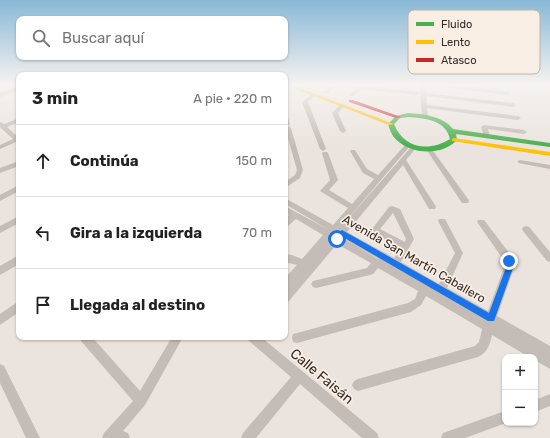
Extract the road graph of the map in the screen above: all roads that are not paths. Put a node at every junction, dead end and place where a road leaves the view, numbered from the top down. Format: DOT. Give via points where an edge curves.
graph roads {
  1 [pos="306,105"];
  2 [pos="342,105"];
  3 [pos="344,105"];
  4 [pos="352,105"];
  5 [pos="355,105"];
  6 [pos="359,105"];
  7 [pos="421,105"];
  8 [pos="424,106"];
  9 [pos="422,116"];
  10 [pos="518,118"];
  11 [pos="394,120"];
  12 [pos="16,122"];
  13 [pos="288,127"];
  14 [pos="3,128"];
  15 [pos="343,131"];
  16 [pos="524,132"];
  17 [pos="454,136"];
  18 [pos="488,136"];
  19 [pos="16,138"];
  20 [pos="16,141"];
  21 [pos="550,144"];
  22 [pos="411,146"];
  23 [pos="0,147"];
  24 [pos="550,148"];
  25 [pos="353,151"];
  26 [pos="550,151"];
  27 [pos="432,153"];
  28 [pos="550,154"];
  29 [pos="403,160"];
  30 [pos="520,162"];
  31 [pos="16,164"];
  32 [pos="550,167"];
  33 [pos="0,172"];
  34 [pos="379,178"];
  35 [pos="288,184"];
  36 [pos="16,190"];
  37 [pos="0,198"];
  38 [pos="465,201"];
  39 [pos="288,203"];
  40 [pos="432,207"];
  41 [pos="353,208"];
  42 [pos="288,211"];
  43 [pos="295,215"];
  44 [pos="16,221"];
  45 [pos="288,221"];
  46 [pos="442,221"];
  47 [pos="481,222"];
  48 [pos="0,230"];
  49 [pos="526,230"];
  50 [pos="335,234"];
  51 [pos="406,247"];
  52 [pos="288,258"];
  53 [pos="550,258"];
  54 [pos="16,261"];
  55 [pos="377,262"];
  56 [pos="303,264"];
  57 [pos="394,264"];
  58 [pos="0,271"];
  59 [pos="288,281"];
  60 [pos="316,284"];
  61 [pos="424,289"];
  62 [pos="441,290"];
  63 [pos="288,295"];
  64 [pos="16,308"];
  65 [pos="0,320"];
  66 [pos="489,323"];
  67 [pos="297,338"];
  68 [pos="88,340"];
  69 [pos="176,340"];
  70 [pos="257,340"];
  71 [pos="550,353"];
  72 [pos="0,370"];
  73 [pos="299,376"];
  74 [pos="358,385"];
  75 [pos="550,400"];
  76 [pos="141,401"];
  77 [pos="538,405"];
  78 [pos="502,418"];
  79 [pos="116,436"];
  80 [pos="31,437"];
  81 [pos="248,438"];
  82 [pos="372,438"];
  83 [pos="448,438"];
  1 -- 41 [label="street" via="334,180 324,191"];
  2 -- 15 [label="street" via="335,112"];
  3 -- 11 [label="main road"];
  4 -- 11 [label="main road"];
  5 -- 11 [label="main road"];
  6 -- 11 [label="main road"];
  7 -- 9 [label="street"];
  8 -- 9 [label="street"];
  8 -- 10 [label="street"];
  9 -- 11 [label="main road" via="408,115"];
  9 -- 17 [label="main road" via="446,125"];
  11 -- 22 [label="main road" via="390,129 393,134"];
  12 -- 14 [label="street"];
  13 -- 35 [label="street" via="300,170 298,176"];
  14 -- 19 [label="street"];
  16 -- 18 [label="street" via="484,126"];
  17 -- 18 [label="main road"];
  17 -- 24 [label="main road"];
  17 -- 26 [label="main road"];
  17 -- 27 [label="main road" via="450,145"];
  17 -- 28 [label="main road"];
  18 -- 21 [label="main road"];
  20 -- 23 [label="street"];
  22 -- 27 [label="main road"];
  22 -- 29 [label="street"];
  22 -- 34 [label="street"];
  25 -- 34 [label="street" via="365,170"];
  27 -- 38 [label="street"];
  29 -- 40 [label="street"];
  29 -- 50 [label="street"];
  30 -- 32 [label="street"];
  31 -- 33 [label="street"];
  34 -- 41 [label="street"];
  36 -- 37 [label="street"];
  39 -- 50 [label="street, Avenida San Martín Caballero"];
  41 -- 50 [label="street"];
  42 -- 43 [label="street, Avenida San Martín Caballero"];
  43 -- 45 [label="street"];
  43 -- 50 [label="street, Avenida San Martín Caballero"];
  44 -- 48 [label="street"];
  46 -- 62 [label="street" via="459,254"];
  47 -- 66 [label="street" via="510,265"];
  49 -- 53 [label="street"];
  50 -- 55 [label="street, Avenida San Martín Caballero"];
  50 -- 56 [label="street"];
  50 -- 57 [label="street, Avenida San Martín Caballero"];
  50 -- 63 [label="street"];
  51 -- 51 [label="street" via="410,238 397,211 392,209 376,231"];
  51 -- 57 [label="street"];
  52 -- 56 [label="street"];
  54 -- 58 [label="street"];
  55 -- 60 [label="street" via="370,271"];
  55 -- 61 [label="street, Avenida San Martín Caballero"];
  56 -- 59 [label="street"];
  57 -- 62 [label="street, Avenida San Martín Caballero"];
  61 -- 66 [label="street, Avenida San Martín Caballero"];
  61 -- 67 [label="street" via="418,302 411,307"];
  62 -- 66 [label="street, Avenida San Martín Caballero"];
  64 -- 65 [label="street"];
  66 -- 71 [label="street, Avenida San Martín Caballero"];
  66 -- 74 [label="street" via="484,345 478,350"];
  68 -- 76 [label="street"];
  69 -- 76 [label="street"];
  70 -- 73 [label="street, Calle Faisán"];
  72 -- 80 [label="street"];
  73 -- 81 [label="street"];
  73 -- 82 [label="street, Calle Faisán"];
  75 -- 77 [label="street"];
  76 -- 79 [label="street"];
  78 -- 83 [label="street"];
}
